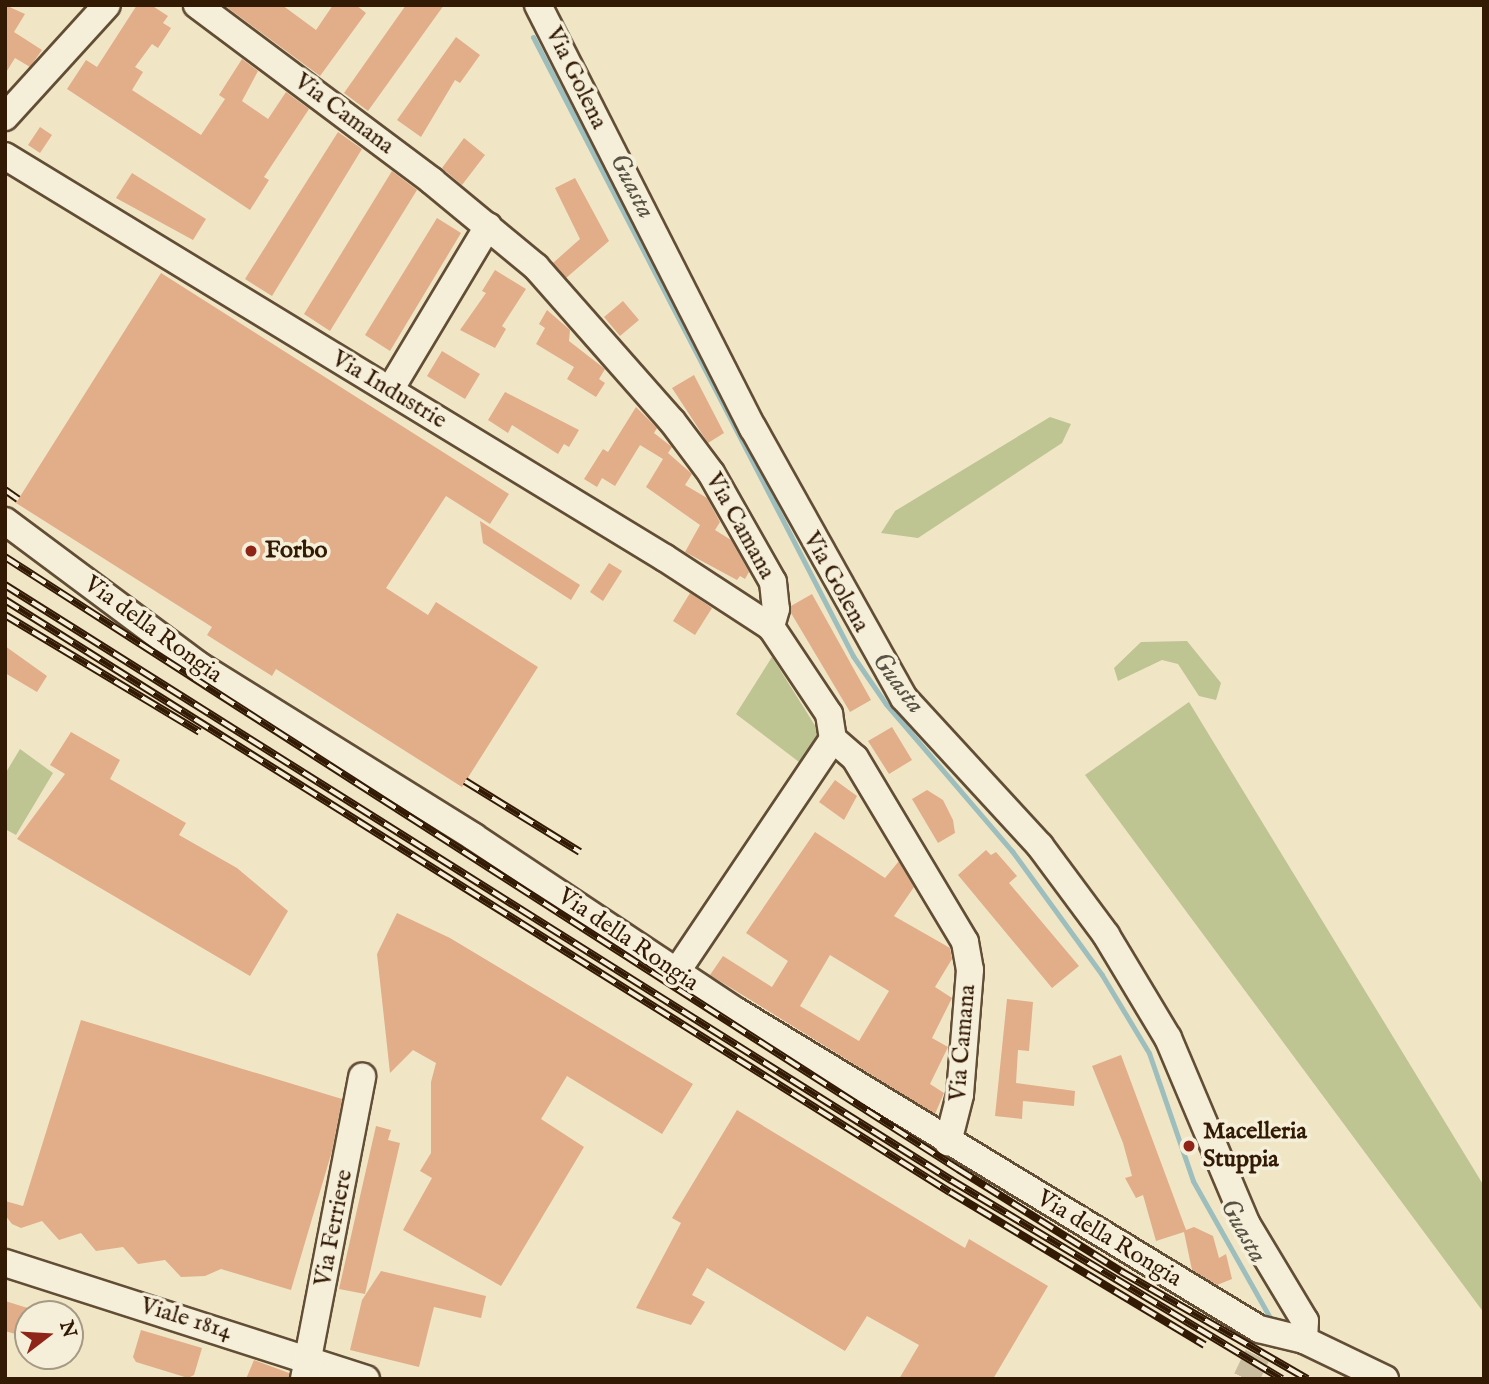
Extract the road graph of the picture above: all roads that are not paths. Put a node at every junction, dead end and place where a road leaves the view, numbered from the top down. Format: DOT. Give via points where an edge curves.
graph roads {
  1 [pos="107,5"];
  2 [pos="197,5"];
  3 [pos="538,5"];
  4 [pos="5,117"];
  5 [pos="5,156"];
  6 [pos="488,226"];
  7 [pos="390,390"];
  8 [pos="5,521"];
  9 [pos="771,627"];
  10 [pos="832,739"];
  11 [pos="676,973"];
  12 [pos="362,1077"];
  13 [pos="948,1142"];
  14 [pos="5,1263"];
  15 [pos="1304,1340"];
  16 [pos="306,1369"];
  17 [pos="366,1379"];
  18 [pos="1385,1379"];
  1 -- 4 [label="street"];
  2 -- 6 [label="street, Via Camana"];
  3 -- 15 [label="street, Via Golena" via="741,404 897,687 1040,846 1105,935 1168,1038 1246,1223 1305,1321"];
  5 -- 7 [label="street, Via Industrie"];
  6 -- 7 [label="street"];
  6 -- 9 [label="street, Via Camana" via="536,267 698,454 773,582 776,608"];
  7 -- 9 [label="street, Via Industrie"];
  8 -- 11 [label="street, Via della Rongia" via="198,665 474,837"];
  9 -- 10 [label="street" via="829,714"];
  10 -- 11 [label="street"];
  10 -- 13 [label="street, Via Camana" via="855,758 965,942 970,970 962,1067"];
  11 -- 13 [label="street, Via della Rongia"];
  12 -- 16 [label="street, Via Ferriere"];
  13 -- 15 [label="street, Via della Rongia" via="1267,1336"];
  14 -- 16 [label="street, Viale 1814"];
  15 -- 18 [label="street, Via della Rongia"];
  16 -- 17 [label="street, Viale 1814"];
}
